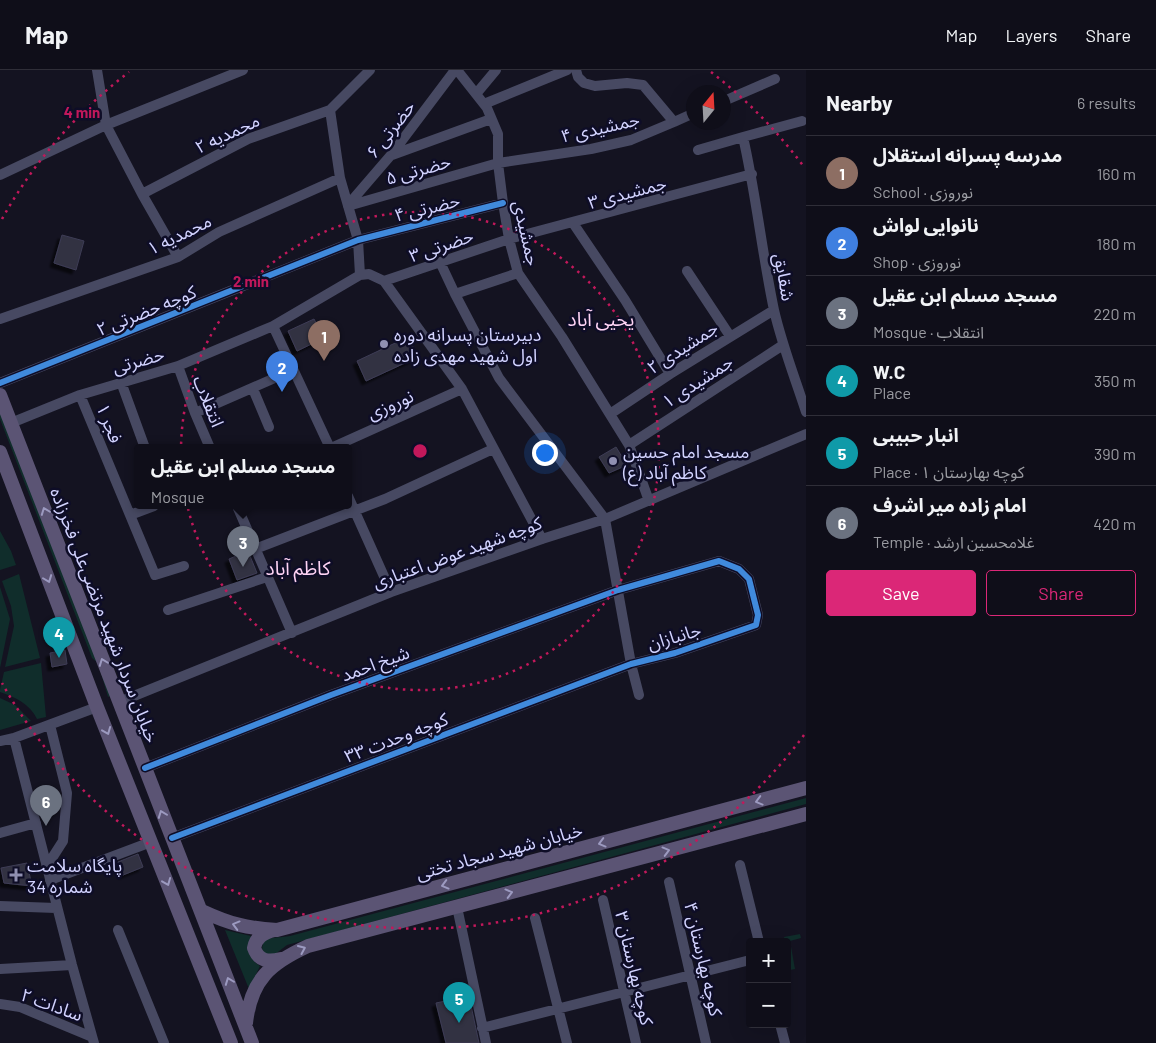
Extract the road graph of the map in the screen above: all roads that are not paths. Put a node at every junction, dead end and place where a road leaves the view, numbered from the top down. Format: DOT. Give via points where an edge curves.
graph roads {
  1 [pos="97,70"];
  2 [pos="243,70"];
  3 [pos="370,70"];
  4 [pos="456,70"];
  5 [pos="496,70"];
  6 [pos="567,70"];
  7 [pos="576,70"];
  8 [pos="775,79"];
  9 [pos="476,94"];
  10 [pos="731,98"];
  11 [pos="484,104"];
  12 [pos="330,110"];
  13 [pos="686,117"];
  14 [pos="491,118"];
  15 [pos="802,121"];
  16 [pos="674,122"];
  17 [pos="106,125"];
  18 [pos="744,137"];
  19 [pos="698,150"];
  20 [pos="391,155"];
  21 [pos="498,163"];
  22 [pos="752,174"];
  23 [pos="0,175"];
  24 [pos="340,178"];
  25 [pos="142,194"];
  26 [pos="503,203"];
  27 [pos="348,206"];
  28 [pos="573,223"];
  29 [pos="509,239"];
  30 [pos="358,240"];
  31 [pos="178,257"];
  32 [pos="440,262"];
  33 [pos="687,272"];
  34 [pos="518,274"];
  35 [pos="360,275"];
  36 [pos="384,282"];
  37 [pos="455,294"];
  38 [pos="774,310"];
  39 [pos="0,319"];
  40 [pos="273,326"];
  41 [pos="730,336"];
  42 [pos="783,345"];
  43 [pos="178,366"];
  44 [pos="293,370"];
  45 [pos="670,374"];
  46 [pos="121,382"];
  47 [pos="0,383"];
  48 [pos="253,389"];
  49 [pos="462,389"];
  50 [pos="0,395"];
  51 [pos="80,395"];
  52 [pos="806,412"];
  53 [pos="195,413"];
  54 [pos="610,414"];
  55 [pos="11,424"];
  56 [pos="269,427"];
  57 [pos="806,434"];
  58 [pos="144,444"];
  59 [pos="208,444"];
  60 [pos="328,444"];
  61 [pos="339,444"];
  62 [pos="629,445"];
  63 [pos="493,448"];
  64 [pos="1,458"];
  65 [pos="649,501"];
  66 [pos="352,507"];
  67 [pos="146,509"];
  68 [pos="238,509"];
  69 [pos="354,512"];
  70 [pos="130,515"];
  71 [pos="605,519"];
  72 [pos="542,539"];
  73 [pos="255,549"];
  74 [pos="184,566"];
  75 [pos="267,577"];
  76 [pos="618,590"];
  77 [pos="391,592"];
  78 [pos="168,610"];
  79 [pos="292,633"];
  80 [pos="726,636"];
  81 [pos="631,664"];
  82 [pos="639,695"];
  83 [pos="119,702"];
  84 [pos="97,707"];
  85 [pos="50,724"];
  86 [pos="14,738"];
  87 [pos="0,741"];
  88 [pos="145,768"];
  89 [pos="806,788"];
  90 [pos="806,814"];
  91 [pos="36,823"];
  92 [pos="0,833"];
  93 [pos="172,838"];
  94 [pos="151,842"];
  95 [pos="740,865"];
  96 [pos="47,866"];
  97 [pos="50,880"];
  98 [pos="669,882"];
  99 [pos="603,900"];
  100 [pos="0,906"];
  101 [pos="458,907"];
  102 [pos="56,908"];
  103 [pos="202,911"];
  104 [pos="534,918"];
  105 [pos="118,930"];
  106 [pos="277,930"];
  107 [pos="758,938"];
  108 [pos="281,959"];
  109 [pos="746,961"];
  110 [pos="72,966"];
  111 [pos="0,969"];
  112 [pos="691,974"];
  113 [pos="624,992"];
  114 [pos="0,1004"];
  115 [pos="559,1008"];
  116 [pos="246,1026"];
  117 [pos="482,1028"];
  118 [pos="781,1028"];
  119 [pos="93,1040"];
  120 [pos="164,1043"];
  121 [pos="231,1043"];
  122 [pos="252,1043"];
  123 [pos="486,1043"];
  124 [pos="567,1043"];
  125 [pos="636,1043"];
  126 [pos="706,1043"];
  127 [pos="785,1043"];
  1 -- 17 [label="street"];
  2 -- 17 [label="street"];
  3 -- 12 [label="street"];
  4 -- 9 [label="street, جمشیدی"];
  4 -- 20 [label="street, حضرتی ۶"];
  5 -- 9 [label="street"];
  6 -- 11 [label="street"];
  7 -- 16 [label="street, جمشیدی ۴" via="584,84 643,85"];
  8 -- 10 [label="street"];
  9 -- 11 [label="street, جمشیدی"];
  11 -- 14 [label="street, جمشیدی"];
  12 -- 24 [label="street"];
  12 -- 25 [label="street, محمدیه ۲" via="248,139"];
  13 -- 16 [label="street"];
  14 -- 20 [label="street"];
  14 -- 21 [label="street, جمشیدی" via="498,134"];
  15 -- 18 [label="street"];
  16 -- 21 [label="street, جمشیدی ۴" via="632,140"];
  17 -- 23 [label="street"];
  17 -- 25 [label="street"];
  18 -- 19 [label="street"];
  18 -- 22 [label="street, شقایق"];
  20 -- 27 [label="street, حضرتی ۶"];
  21 -- 26 [label="street, جمشیدی"];
  21 -- 27 [label="street, حضرتی ۵"];
  22 -- 28 [label="street, جمشیدی ۳"];
  22 -- 38 [label="street, شقایق"];
  24 -- 27 [label="street"];
  24 -- 31 [label="street, محمدیه ۱" via="219,232"];
  25 -- 31 [label="street"];
  26 -- 29 [label="street, جمشیدی"];
  26 -- 30 [label="street, حضرتی ۴"];
  27 -- 30 [label="street"];
  28 -- 29 [label="street, جمشیدی ۳"];
  28 -- 45 [label="street"];
  29 -- 32 [label="street, حضرتی ۳"];
  29 -- 34 [label="street, جمشیدی"];
  30 -- 35 [label="street"];
  30 -- 47 [label="street, کوچه حضرتی ۲"];
  31 -- 39 [label="street, محمدیه ۱"];
  32 -- 36 [label="street, حضرتی ۳"];
  32 -- 37 [label="street"];
  33 -- 41 [label="street"];
  34 -- 37 [label="street"];
  34 -- 54 [label="street, جمشیدی"];
  35 -- 36 [label="street" via="369,274"];
  35 -- 40 [label="street, حضرتی"];
  36 -- 49 [label="street"];
  37 -- 71 [label="street" via="500,378"];
  38 -- 41 [label="street, جمشیدی ۲"];
  38 -- 42 [label="street, شقایق"];
  40 -- 43 [label="street, حضرتی"];
  40 -- 44 [label="street, نوروزی"];
  41 -- 45 [label="street, جمشیدی ۲"];
  42 -- 52 [label="street, شقایق"];
  42 -- 62 [label="street, جمشیدی ۱"];
  43 -- 46 [label="street, حضرتی"];
  43 -- 53 [label="street, انتقلاب"];
  44 -- 48 [label="street"];
  44 -- 60 [label="street, نوروزی"];
  45 -- 54 [label="street, جمشیدی ۲"];
  46 -- 51 [label="street, حضرتی"];
  46 -- 58 [label="street"];
  48 -- 53 [label="street"];
  48 -- 56 [label="street"];
  49 -- 61 [label="street, نوروزی"];
  49 -- 63 [label="street"];
  50 -- 55 [label="main road, خیابان سردار شهید مرتضی‌علی فخرزاده"];
  51 -- 55 [label="street, حضرتی"];
  51 -- 70 [label="street, فجر ۱"];
  53 -- 59 [label="street, انتقلاب"];
  54 -- 62 [label="street, جمشیدی"];
  83 -- 55 [label="main road, خیابان سردار شهید مرتضی‌علی فخرزاده, one-way"];
  57 -- 65 [label="street, کوچه شهید عوض اعتباری"];
  62 -- 65 [label="street, جمشیدی"];
  63 -- 69 [label="street"];
  63 -- 72 [label="street"];
  64 -- 84 [label="main road, one-way"];
  65 -- 71 [label="street, کوچه شهید عوض اعتباری"];
  66 -- 69 [label="street"];
  67 -- 70 [label="street"];
  68 -- 73 [label="street"];
  69 -- 73 [label="street"];
  69 -- 77 [label="street"];
  70 -- 74 [label="street, فجر ۱" via="155,575"];
  71 -- 72 [label="street, کوچه شهید عوض اعتباری"];
  71 -- 76 [label="street"];
  72 -- 77 [label="street, کوچه شهید عوض اعتباری"];
  73 -- 75 [label="street"];
  75 -- 78 [label="street"];
  75 -- 79 [label="street"];
  76 -- 80 [label="street, شیخ احمد" via="719,561 739,569 750,579 758,615 756,625"];
  76 -- 81 [label="street"];
  76 -- 88 [label="street, شیخ احمد" via="331,695"];
  77 -- 79 [label="street, کوچه شهید عوض اعتباری"];
  79 -- 83 [label="street, کوچه شهید عوض اعتباری"];
  80 -- 81 [label="street, جانبازان"];
  81 -- 82 [label="street"];
  81 -- 93 [label="street, کوچه وحدت ۳۳"];
  83 -- 88 [label="main road, خیابان سردار شهید مرتضی‌علی فخرزاده"];
  84 -- 85 [label="street"];
  84 -- 94 [label="main road, one-way"];
  85 -- 86 [label="street"];
  85 -- 96 [label="street" via="67,793 63,841"];
  86 -- 87 [label="street"];
  86 -- 91 [label="street"];
  93 -- 88 [label="main road, خیابان سردار شهید مرتضی‌علی فخرزاده, one-way"];
  89 -- 106 [label="main road, خیابان شهید سجاد تختی, one-way"];
  101 -- 90 [label="main road, one-way"];
  91 -- 92 [label="street"];
  91 -- 96 [label="street"];
  93 -- 103 [label="main road, خیابان سردار شهید مرتضی‌علی فخرزاده"];
  94 -- 97 [label="street"];
  94 -- 121 [label="main road, one-way"];
  95 -- 107 [label="street"];
  96 -- 97 [label="street"];
  97 -- 102 [label="street"];
  98 -- 112 [label="street, کوچه بهارستان ۴"];
  99 -- 113 [label="street, کوچه بهارستان ۳"];
  100 -- 102 [label="street"];
  108 -- 101 [label="main road, one-way" via="308,946"];
  101 -- 117 [label="street"];
  102 -- 110 [label="street"];
  106 -- 103 [label="main road, خیابان شهید سجاد تختی, one-way" via="236,925"];
  116 -- 103 [label="main road, خیابان سردار شهید مرتضی‌علی فخرزاده, one-way"];
  104 -- 115 [label="street"];
  105 -- 120 [label="street"];
  106 -- 108 [label="main road" via="259,936 254,948 256,954 270,962"];
  108 -- 116 [label="main road" via="266,972 256,988"];
  109 -- 112 [label="street"];
  110 -- 111 [label="street"];
  110 -- 119 [label="street"];
  112 -- 113 [label="street"];
  112 -- 126 [label="street, کوچه بهارستان ۴"];
  113 -- 115 [label="street"];
  113 -- 125 [label="street, کوچه بهارستان ۳"];
  114 -- 119 [label="street, سادات ۲" via="20,1007"];
  115 -- 117 [label="street"];
  115 -- 124 [label="street"];
  116 -- 122 [label="main road, خیابان سردار شهید مرتضی‌علی فخرزاده"];
  117 -- 123 [label="street"];
  118 -- 127 [label="street"];
}
